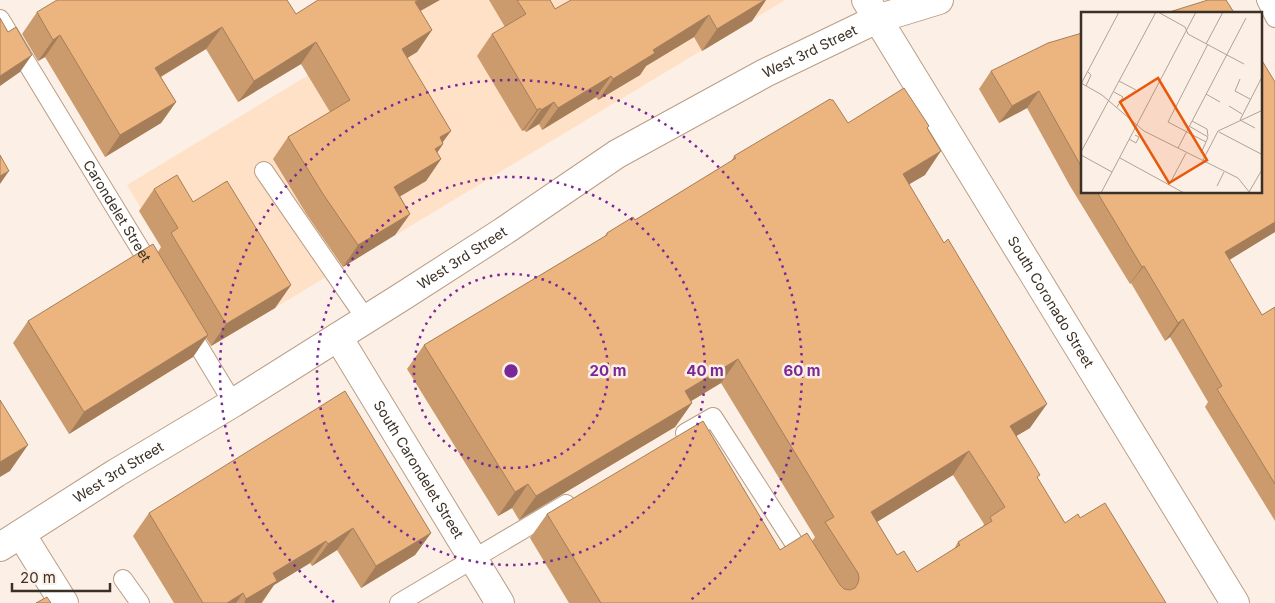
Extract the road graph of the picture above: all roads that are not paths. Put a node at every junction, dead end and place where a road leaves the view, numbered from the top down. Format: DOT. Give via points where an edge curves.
graph roads {
  1 [pos="939,0"];
  2 [pos="1266,0"];
  3 [pos="872,10"];
  4 [pos="1275,18"];
  5 [pos="0,19"];
  6 [pos="264,171"];
  7 [pos="163,286"];
  8 [pos="178,311"];
  9 [pos="366,318"];
  10 [pos="338,336"];
  11 [pos="233,403"];
  12 [pos="671,442"];
  13 [pos="579,496"];
  14 [pos="10,540"];
  15 [pos="473,559"];
  16 [pos="812,571"];
  17 [pos="123,579"];
  18 [pos="64,603"];
  19 [pos="140,603"];
  20 [pos="399,603"];
  21 [pos="500,603"];
  22 [pos="1235,603"];
  1 -- 3 [label="street, West 3rd Street"];
  2 -- 4 [label="lane"];
  3 -- 9 [label="street, West 3rd Street" via="617,154 504,231"];
  3 -- 22 [label="street, South Coronado Street"];
  5 -- 7 [label="lane, Carondelet Street"];
  6 -- 9 [label="lane"];
  8 -- 11 [label="lane"];
  9 -- 10 [label="street, West 3rd Street"];
  10 -- 11 [label="street, West 3rd Street"];
  10 -- 15 [label="street, South Carondelet Street"];
  11 -- 14 [label="street, West 3rd Street"];
  12 -- 16 [label="lane" via="713,416"];
  13 -- 15 [label="lane"];
  14 -- 18 [label="street"];
  15 -- 20 [label="lane"];
  15 -- 21 [label="street, South Carondelet Street"];
  17 -- 19 [label="lane"];
}
